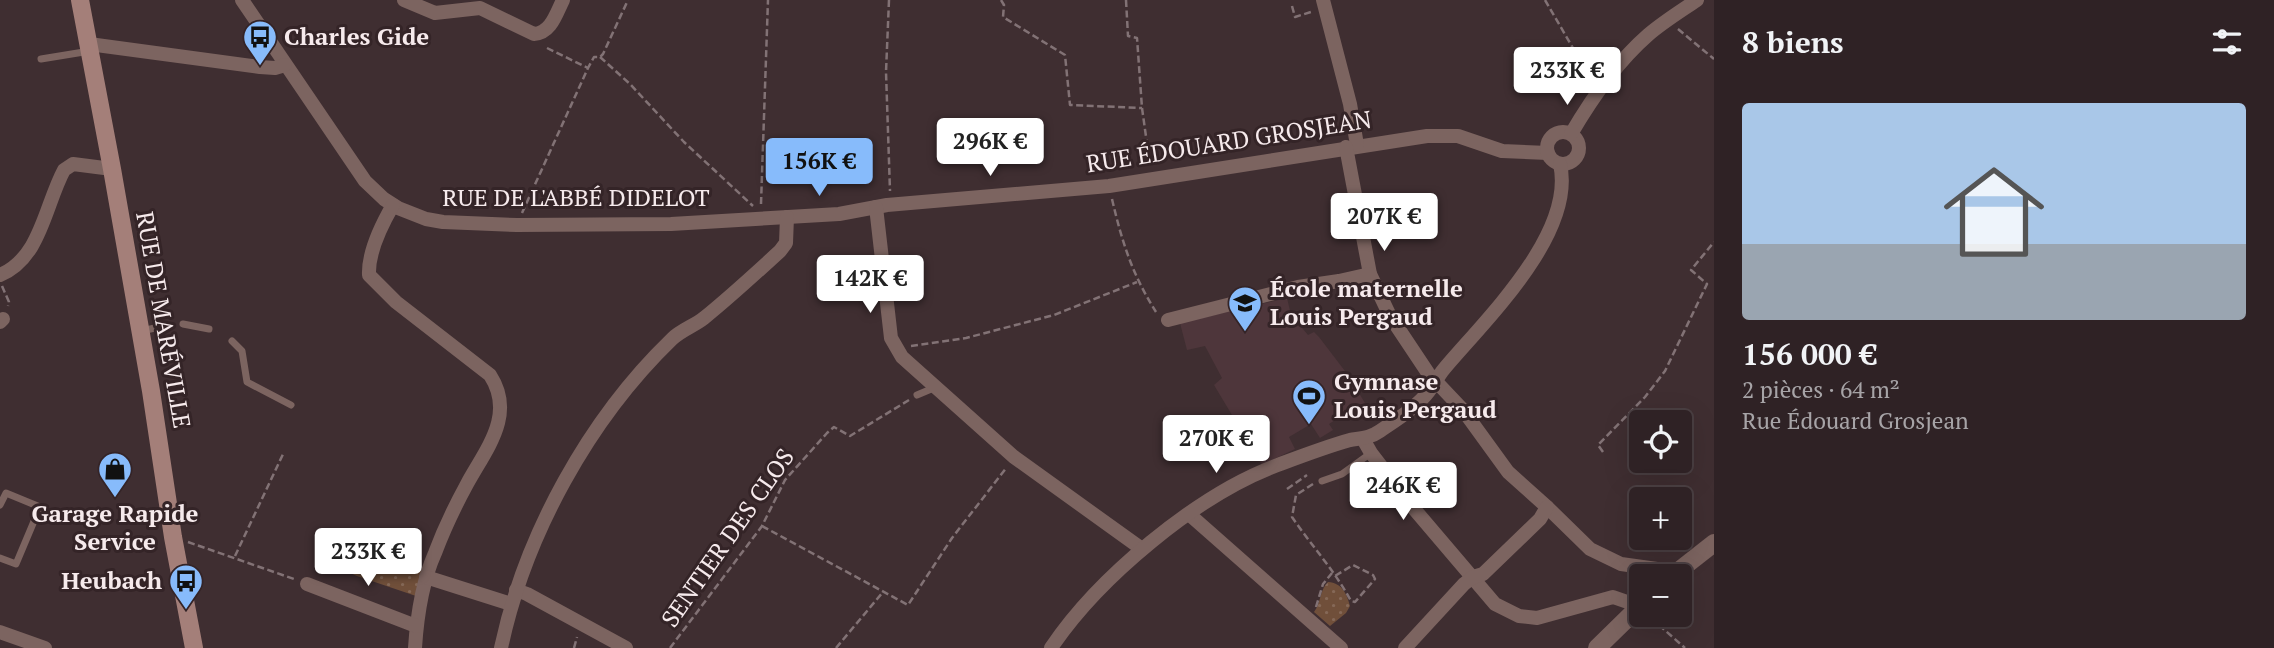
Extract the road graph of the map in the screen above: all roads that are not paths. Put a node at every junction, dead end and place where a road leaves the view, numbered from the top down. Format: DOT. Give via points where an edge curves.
graph roads {
  1 [pos="80,0"];
  2 [pos="242,0"];
  3 [pos="404,0"];
  4 [pos="563,0"];
  5 [pos="1698,0"];
  6 [pos="482,4"];
  7 [pos="1320,5"];
  8 [pos="439,7"];
  9 [pos="90,48"];
  10 [pos="41,59"];
  11 [pos="285,65"];
  12 [pos="1571,134"];
  13 [pos="1352,146"];
  14 [pos="1548,153"];
  15 [pos="1560,164"];
  16 [pos="112,169"];
  17 [pos="393,205"];
  18 [pos="883,206"];
  19 [pos="761,213"];
  20 [pos="788,217"];
  21 [pos="1370,274"];
  22 [pos="0,275"];
  23 [pos="1168,320"];
  24 [pos="183,324"];
  25 [pos="209,329"];
  26 [pos="232,341"];
  27 [pos="1435,382"];
  28 [pos="936,387"];
  29 [pos="917,395"];
  30 [pos="291,405"];
  31 [pos="1363,439"];
  32 [pos="1371,453"];
  33 [pos="1322,481"];
  34 [pos="0,505"];
  35 [pos="1547,507"];
  36 [pos="1190,515"];
  37 [pos="1714,543"];
  38 [pos="1142,549"];
  39 [pos="0,558"];
  40 [pos="1687,564"];
  41 [pos="1629,565"];
  42 [pos="1473,577"];
  43 [pos="426,578"];
  44 [pos="307,584"];
  45 [pos="513,597"];
  46 [pos="1629,603"];
  47 [pos="1629,620"];
  48 [pos="416,626"];
  49 [pos="0,632"];
  50 [pos="45,648"];
  51 [pos="194,648"];
  52 [pos="415,648"];
  53 [pos="500,648"];
  54 [pos="626,648"];
  55 [pos="1051,648"];
  56 [pos="1340,648"];
  57 [pos="1405,648"];
  58 [pos="1597,648"];
  1 -- 9 [label="main road, RUE DE MARÉVILLE"];
  2 -- 11 [label="street, RUE DE L'ABBÉ DIDELOT"];
  3 -- 8 [label="street"];
  4 -- 6 [label="street" via="542,34 534,34"];
  5 -- 12 [label="street" via="1639,43 1614,70"];
  6 -- 8 [label="street"];
  7 -- 13 [label="street" via="1350,104"];
  9 -- 10 [label="lane"];
  9 -- 11 [label="street" via="260,68"];
  9 -- 16 [label="main road, RUE DE MARÉVILLE"];
  11 -- 17 [label="street, RUE DE L'ABBÉ DIDELOT" via="355,169"];
  12 -- 14 [label="street" via="1556,133 1547,145"];
  12 -- 15 [label="street" via="1578,143 1578,154 1571,162"];
  13 -- 14 [label="street, RUE ÉDOUARD GROSJEAN" via="1439,135 1524,153"];
  13 -- 18 [label="street, RUE ÉDOUARD GROSJEAN" via="1109,186"];
  13 -- 21 [label="street"];
  14 -- 15 [label="street"];
  15 -- 27 [label="street" via="1562,193 1538,253"];
  16 -- 22 [label="street" via="73,164 64,170 26,257"];
  16 -- 51 [label="main road, RUE DE MARÉVILLE" via="147,330 173,537"];
  17 -- 19 [label="street, RUE DE L'ABBÉ DIDELOT" via="443,222 517,225 640,225"];
  17 -- 43 [label="street" via="384,219 369,275 396,302 490,375 501,412 492,441 456,505"];
  18 -- 20 [label="street, RUE ÉDOUARD GROSJEAN"];
  18 -- 28 [label="street" via="891,338 902,357"];
  19 -- 20 [label="street, RUE ÉDOUARD GROSJEAN"];
  20 -- 45 [label="street" via="786,243 780,251 703,319 673,338 604,417 556,497"];
  21 -- 23 [label="street"];
  21 -- 27 [label="street" via="1390,316"];
  24 -- 25 [label="lane"];
  26 -- 30 [label="lane" via="242,351 247,382"];
  27 -- 31 [label="street" via="1415,404"];
  27 -- 35 [label="street" via="1463,410 1508,472"];
  28 -- 29 [label="lane"];
  28 -- 38 [label="street" via="1014,457"];
  31 -- 32 [label="street"];
  31 -- 36 [label="street" via="1275,466 1236,484"];
  32 -- 33 [label="lane" via="1342,474"];
  32 -- 42 [label="street"];
  34 -- 39 [label="lane" via="6,494 40,507 16,564"];
  35 -- 41 [label="street" via="1597,554"];
  35 -- 42 [label="street" via="1483,573"];
  36 -- 38 [label="street"];
  36 -- 56 [label="street"];
  37 -- 40 [label="street"];
  38 -- 55 [label="street" via="1082,606"];
  42 -- 46 [label="street" via="1495,604 1524,618 1545,617 1612,597"];
  42 -- 57 [label="street"];
  43 -- 45 [label="street"];
  43 -- 48 [label="street"];
  44 -- 48 [label="street"];
  45 -- 53 [label="street"];
  45 -- 54 [label="street"];
  47 -- 58 [label="street"];
  48 -- 52 [label="street"];
  49 -- 50 [label="street"];
}
